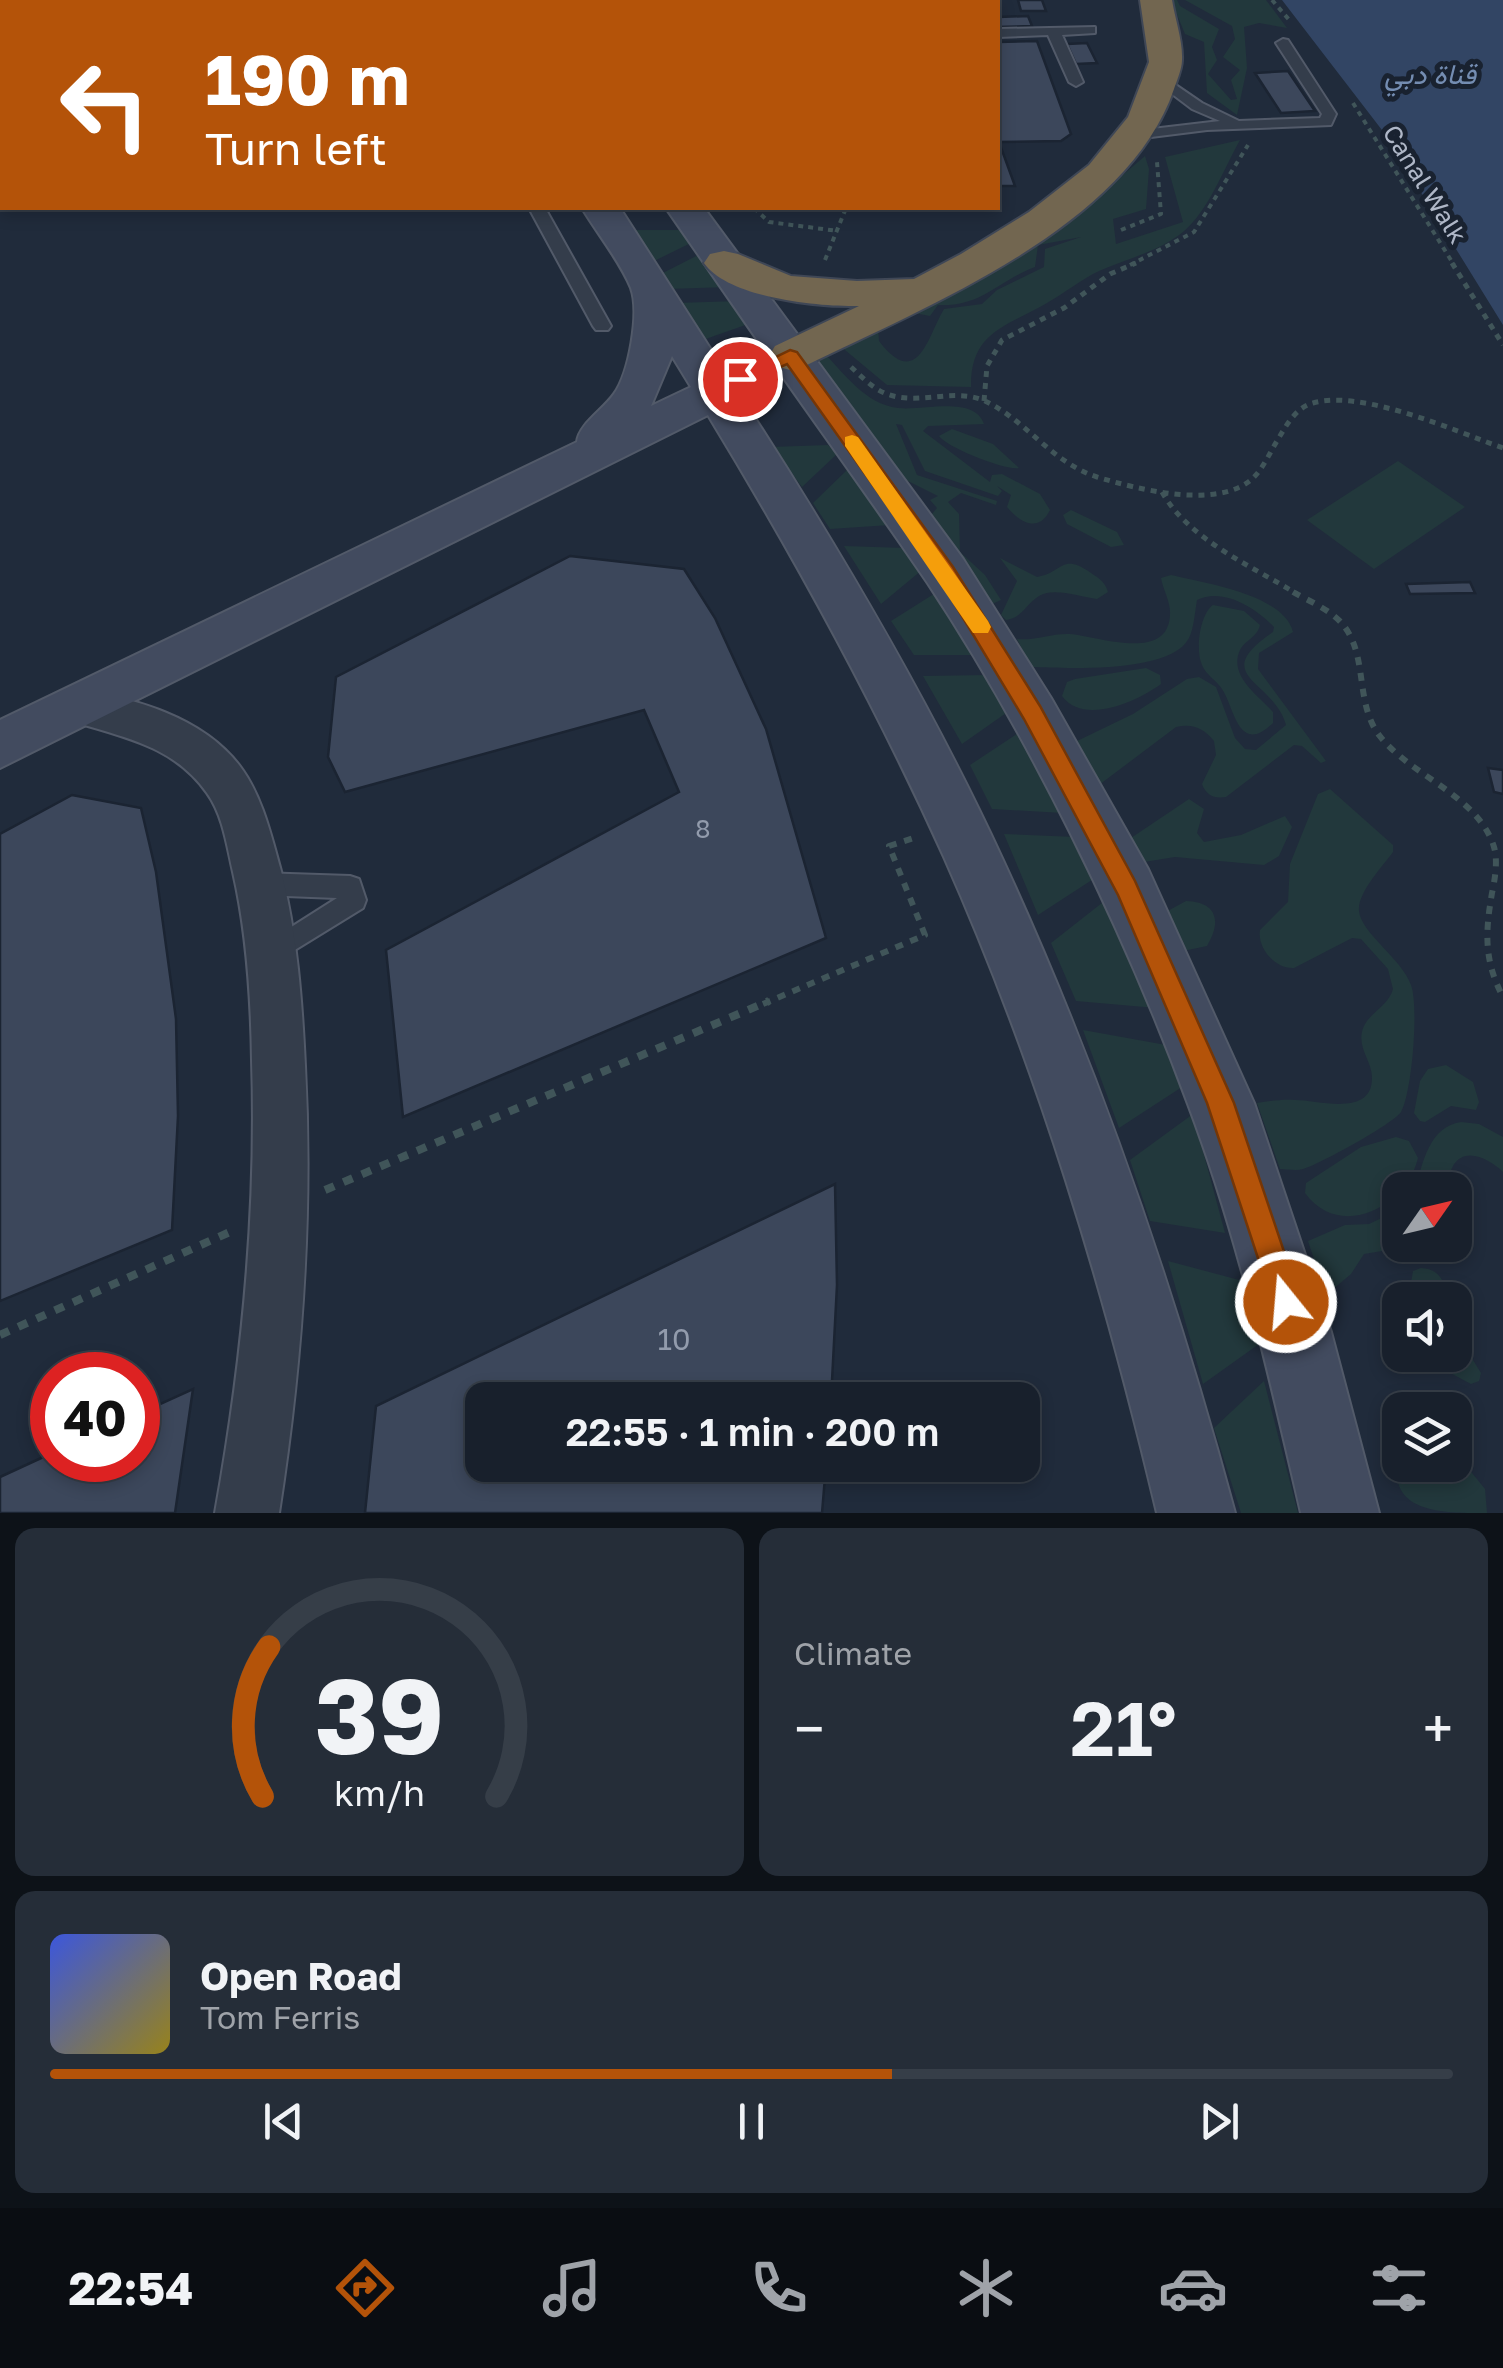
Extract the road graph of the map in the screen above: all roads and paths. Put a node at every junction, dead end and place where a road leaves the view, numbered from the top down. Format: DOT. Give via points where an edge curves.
graph roads {
  1 [pos="1156,0"];
  2 [pos="1272,0"];
  3 [pos="1090,30"];
  4 [pos="1053,31"];
  5 [pos="1000,33"];
  6 [pos="1300,33"];
  7 [pos="1283,44"];
  8 [pos="1164,80"];
  9 [pos="1076,82"];
  10 [pos="1344,92"];
  11 [pos="1245,125"];
  12 [pos="1188,128"];
  13 [pos="1135,135"];
  14 [pos="538,210"];
  15 [pos="601,210"];
  16 [pos="687,210"];
  17 [pos="756,210"];
  18 [pos="845,210"];
  19 [pos="1121,230"];
  20 [pos="838,232"];
  21 [pos="724,263"];
  22 [pos="936,284"];
  23 [pos="652,291"];
  24 [pos="810,293"];
  25 [pos="602,326"];
  26 [pos="1503,345"];
  27 [pos="805,348"];
  28 [pos="714,390"];
  29 [pos="984,401"];
  30 [pos="1503,448"];
  31 [pos="580,456"];
  32 [pos="1162,492"];
  33 [pos="78,706"];
  34 [pos="0,745"];
  35 [pos="957,825"];
  36 [pos="260,884"];
  37 [pos="272,953"];
  38 [pos="1503,996"];
  39 [pos="282,1209"];
  40 [pos="0,1335"];
  41 [pos="247,1513"];
  42 [pos="1196,1513"];
  43 [pos="1340,1513"];
  1 -- 8 [label="highway" via="1167,45"];
  2 -- 6 [label="path"];
  3 -- 4 [label="lane"];
  4 -- 5 [label="lane"];
  4 -- 9 [label="lane"];
  7 -- 11 [label="lane" via="1330,118 1320,124"];
  8 -- 11 [label="lane" via="1197,106"];
  8 -- 13 [label="highway"];
  10 -- 26 [label="path, Canal Walk"];
  11 -- 12 [label="lane"];
  11 -- 29 [label="path" via="1248,147 1194,232 1002,340 987,366"];
  12 -- 13 [label="lane"];
  12 -- 19 [label="path" via="1156,163 1161,214"];
  13 -- 22 [label="highway" via="1022,236"];
  14 -- 25 [label="lane"];
  15 -- 23 [label="street"];
  16 -- 21 [label="street"];
  17 -- 20 [label="path" via="769,222"];
  18 -- 20 [label="path"];
  20 -- 24 [label="path"];
  21 -- 24 [label="highway" via="760,281"];
  21 -- 27 [label="street"];
  22 -- 24 [label="highway" via="868,294"];
  22 -- 27 [label="highway"];
  23 -- 28 [label="street"];
  23 -- 31 [label="street" via="652,363 626,410"];
  27 -- 28 [label="street"];
  27 -- 29 [label="path" via="894,396"];
  27 -- 43 [label="street" via="987,637 1127,888 1221,1103 1295,1332"];
  28 -- 31 [label="street"];
  28 -- 35 [label="street" via="818,557"];
  29 -- 32 [label="path" via="1057,460"];
  30 -- 32 [label="path" via="1354,401 1324,400 1300,409 1243,485 1218,493"];
  31 -- 33 [label="street"];
  32 -- 38 [label="path" via="1190,526 1342,622 1377,734 1486,832 1498,864 1486,957"];
  33 -- 34 [label="street"];
  33 -- 36 [label="street" via="158,726 194,750 222,778 241,811"];
  35 -- 39 [label="path" via="889,846 925,935"];
  35 -- 42 [label="street" via="1090,1146"];
  36 -- 37 [label="street"];
  36 -- 37 [label="lane" via="352,893"];
  37 -- 39 [label="street"];
  39 -- 40 [label="path"];
  39 -- 41 [label="street"];
}
